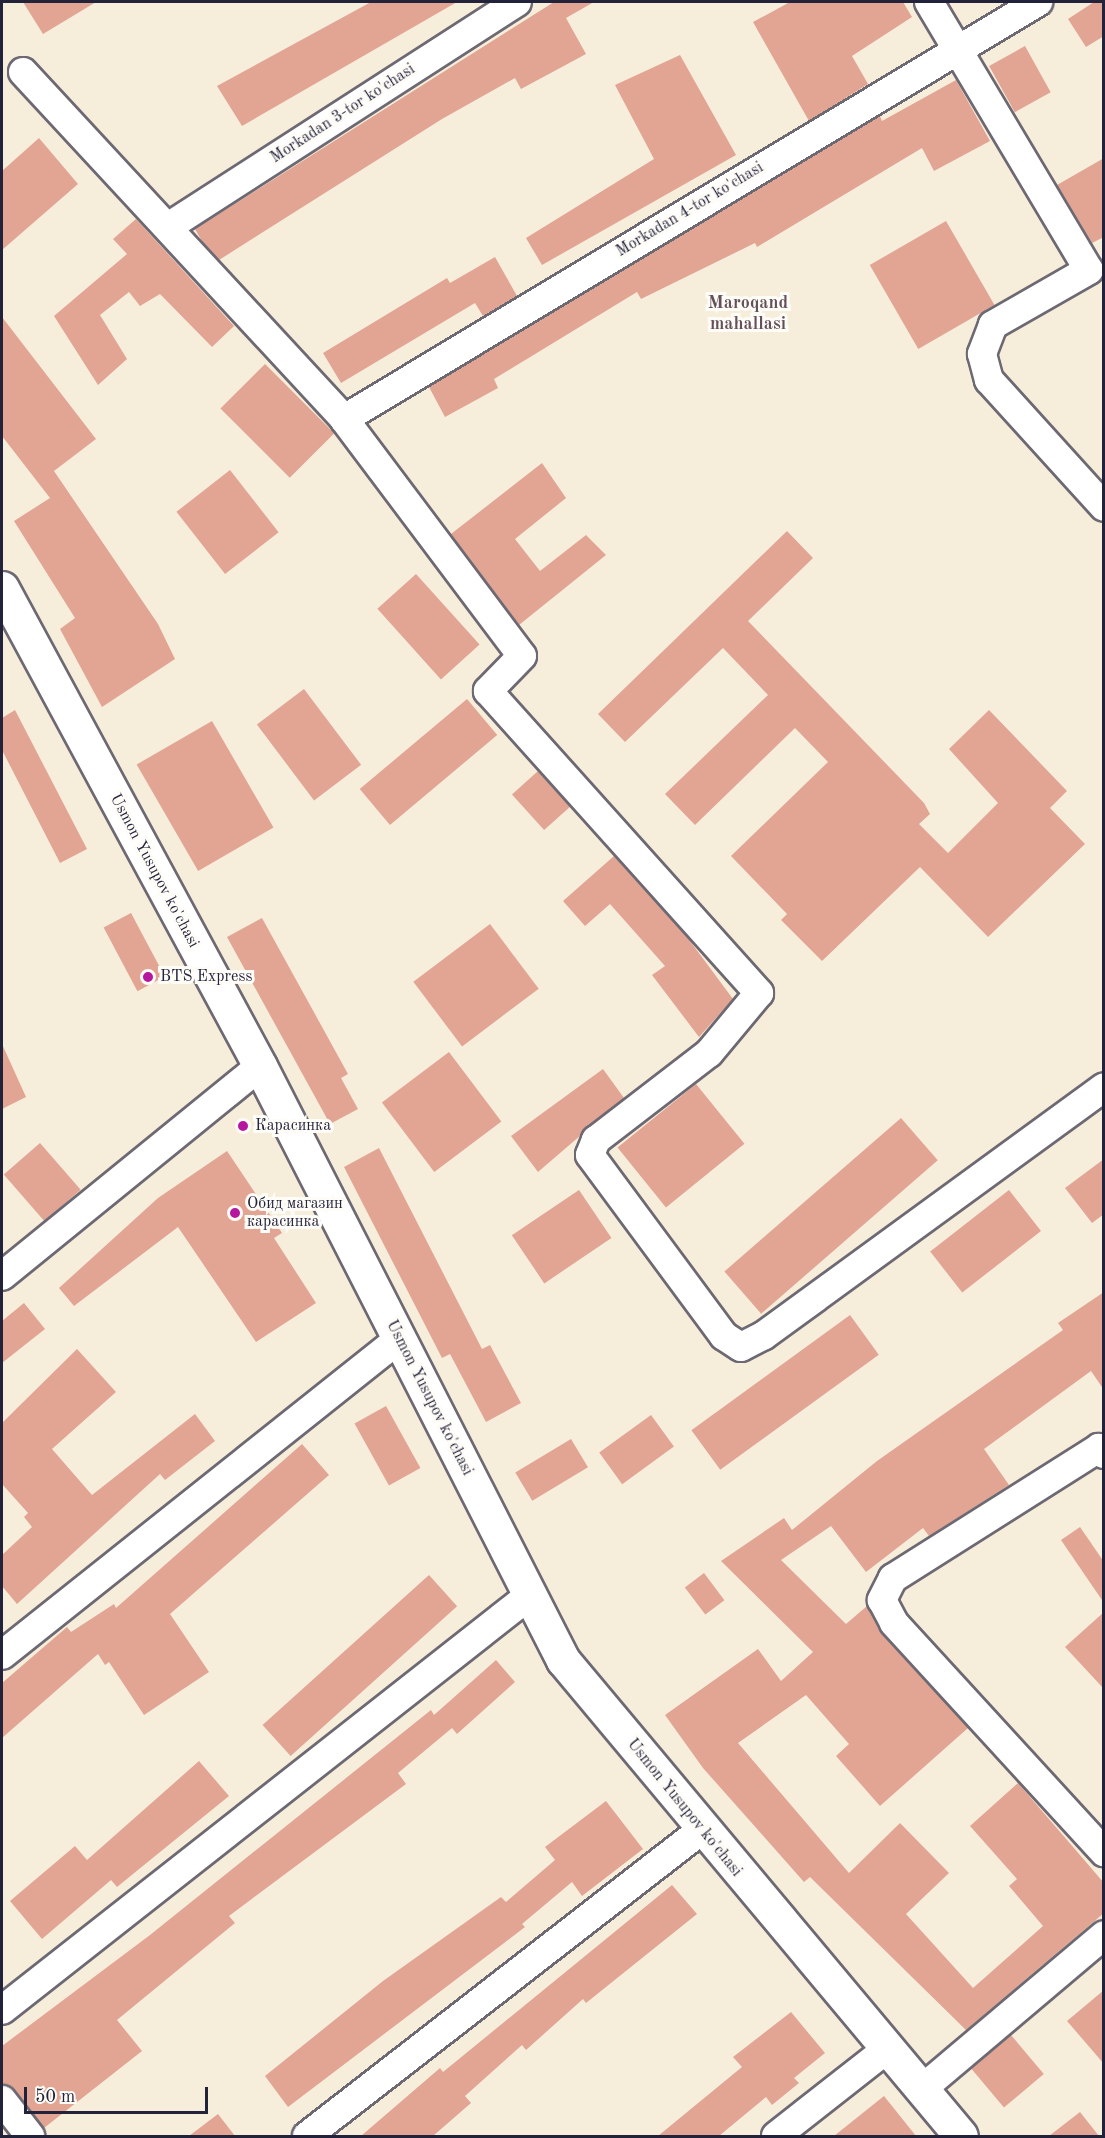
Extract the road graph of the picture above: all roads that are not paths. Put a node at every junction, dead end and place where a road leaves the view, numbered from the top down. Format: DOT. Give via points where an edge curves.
graph roads {
  1 [pos="517,2"];
  2 [pos="929,2"];
  3 [pos="1038,2"];
  4 [pos="958,49"];
  5 [pos="23,72"];
  6 [pos="168,227"];
  7 [pos="1096,279"];
  8 [pos="344,419"];
  9 [pos="1104,507"];
  10 [pos="2,588"];
  11 [pos="260,1066"];
  12 [pos="1104,1087"];
  13 [pos="5,1263"];
  14 [pos="399,1339"];
  15 [pos="1102,1450"];
  16 [pos="530,1595"];
  17 [pos="2,1655"];
  18 [pos="701,1830"];
  19 [pos="1104,1852"];
  20 [pos="1104,1935"];
  21 [pos="2,2010"];
  22 [pos="887,2049"];
  23 [pos="922,2089"];
  24 [pos="2,2100"];
  25 [pos="30,2136"];
  26 [pos="307,2136"];
  27 [pos="776,2136"];
  28 [pos="961,2136"];
  1 -- 6 [label="street, Morkadan 3-tor ko'chasi"];
  2 -- 4 [label="street"];
  3 -- 4 [label="street, Morkadan 4-tor ko'chasi"];
  4 -- 7 [label="street"];
  4 -- 8 [label="street, Morkadan 4-tor ko'chasi"];
  5 -- 6 [label="street"];
  6 -- 8 [label="street"];
  7 -- 9 [label="street" via="993,325 982,354 989,380"];
  8 -- 12 [label="street" via="522,656 488,691 759,993 709,1053 596,1140 590,1155 724,1336 741,1347 763,1336"];
  10 -- 11 [label="main road, Usmon Yusupov ko'chasi"];
  11 -- 13 [label="street"];
  11 -- 14 [label="main road, Usmon Yusupov ko'chasi"];
  14 -- 16 [label="main road, Usmon Yusupov ko'chasi"];
  14 -- 17 [label="street"];
  15 -- 19 [label="street" via="893,1578 882,1600 894,1623"];
  16 -- 18 [label="main road, Usmon Yusupov ko'chasi" via="564,1660"];
  16 -- 21 [label="street"];
  18 -- 22 [label="main road, Usmon Yusupov ko'chasi"];
  18 -- 26 [label="street"];
  20 -- 23 [label="street"];
  22 -- 23 [label="main road, Usmon Yusupov ko'chasi"];
  22 -- 27 [label="street"];
  23 -- 28 [label="main road, Usmon Yusupov ko'chasi"];
  24 -- 25 [label="street"];
}
